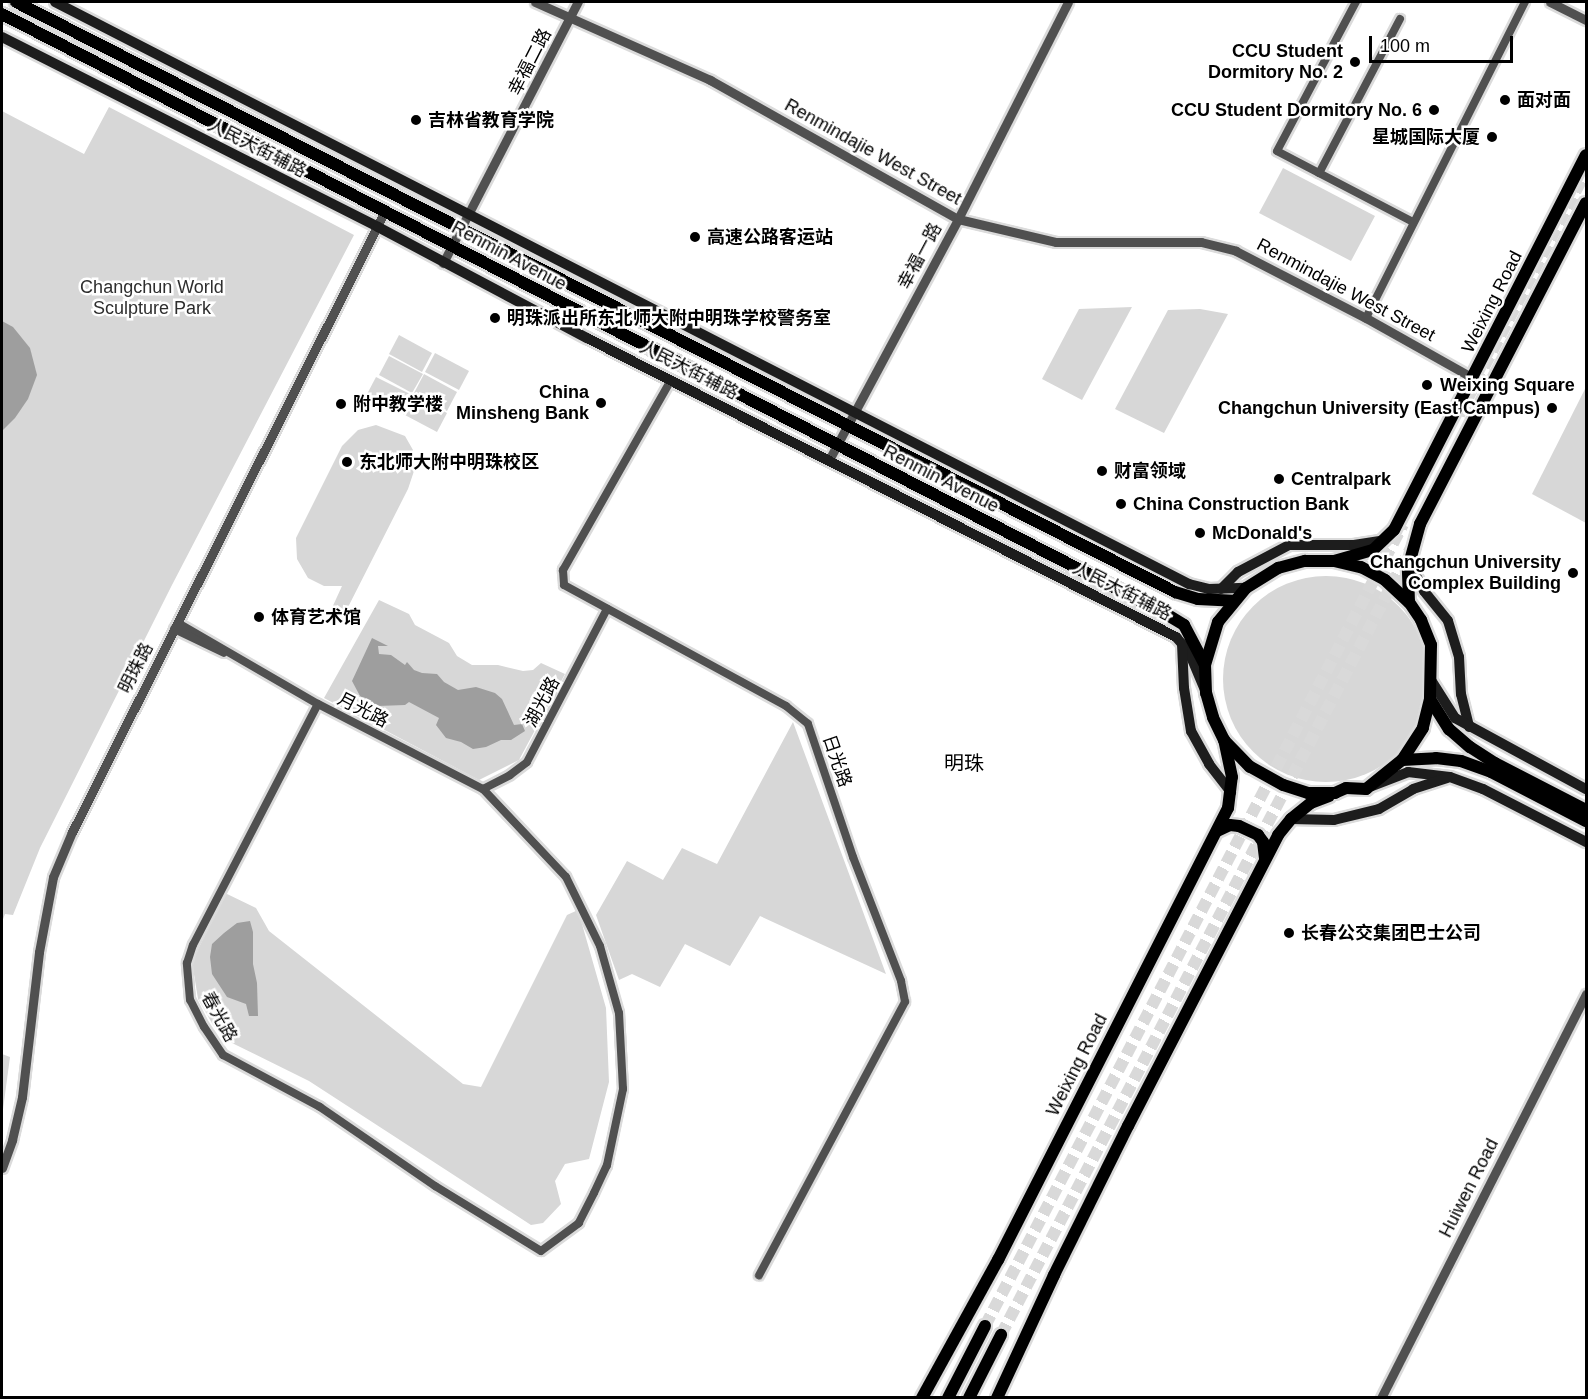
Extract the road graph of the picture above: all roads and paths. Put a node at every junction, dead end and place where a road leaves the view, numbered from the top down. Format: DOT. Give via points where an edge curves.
graph roads {
  1 [pos="16,2"];
  2 [pos="55,2"];
  3 [pos="535,2"];
  4 [pos="578,2"];
  5 [pos="1068,2"];
  6 [pos="1356,2"];
  7 [pos="1525,2"];
  8 [pos="1550,2"];
  9 [pos="2,14"];
  10 [pos="1400,19"];
  11 [pos="570,20"];
  12 [pos="1587,20"];
  13 [pos="2,37"];
  14 [pos="1587,155"];
  15 [pos="1319,173"];
  16 [pos="1587,203"];
  17 [pos="385,211"];
  18 [pos="470,214"];
  19 [pos="958,219"];
  20 [pos="1413,222"];
  21 [pos="378,227"];
  22 [pos="463,228"];
  23 [pos="452,247"];
  24 [pos="443,263"];
  25 [pos="1366,318"];
  26 [pos="1473,378"];
  27 [pos="671,380"];
  28 [pos="856,411"];
  29 [pos="847,425"];
  30 [pos="837,445"];
  31 [pos="829,460"];
  32 [pos="1385,540"];
  33 [pos="1411,556"];
  34 [pos="1334,561"];
  35 [pos="1246,588"];
  36 [pos="1221,589"];
  37 [pos="1233,601"];
  38 [pos="1410,602"];
  39 [pos="607,609"];
  40 [pos="176,626"];
  41 [pos="1182,644"];
  42 [pos="1205,665"];
  43 [pos="1431,680"];
  44 [pos="1206,693"];
  45 [pos="1430,699"];
  46 [pos="318,704"];
  47 [pos="1469,727"];
  48 [pos="1224,740"];
  49 [pos="1402,760"];
  50 [pos="1450,777"];
  51 [pos="483,789"];
  52 [pos="1366,789"];
  53 [pos="1587,789"];
  54 [pos="1231,792"];
  55 [pos="1335,793"];
  56 [pos="1587,810"];
  57 [pos="1291,819"];
  58 [pos="1587,821"];
  59 [pos="1217,831"];
  60 [pos="1587,842"];
  61 [pos="1266,859"];
  62 [pos="1587,994"];
  63 [pos="2,1168"];
  64 [pos="435,1186"];
  65 [pos="759,1275"];
  66 [pos="985,1326"];
  67 [pos="1001,1335"];
  68 [pos="922,1398"];
  69 [pos="948,1398"];
  70 [pos="969,1398"];
  71 [pos="997,1398"];
  72 [pos="1381,1398"];
  1 -- 22 [label="main road, Renmin Avenue"];
  2 -- 18 [label="main road, 人民大街辅路"];
  3 -- 11 [label="street, Renmindajie West Street"];
  4 -- 11 [label="street, 幸福二路"];
  5 -- 19 [label="street, 幸福一路"];
  6 -- 15 [label="street" via="1277,151"];
  7 -- 20 [label="street"];
  8 -- 12 [label="street"];
  9 -- 17 [label="main road, Renmin Avenue"];
  10 -- 15 [label="street"];
  11 -- 18 [label="street, 幸福二路"];
  11 -- 19 [label="street, Renmindajie West Street" via="710,80"];
  13 -- 21 [label="main road, 人民大街辅路"];
  14 -- 26 [label="main road, Weixing Road"];
  15 -- 20 [label="street"];
  16 -- 33 [label="main road, Weixing Road" via="1420,524"];
  17 -- 21 [label="street, 明珠路"];
  17 -- 23 [label="main road, Renmin Avenue"];
  18 -- 22 [label="street, 幸福二路"];
  18 -- 28 [label="main road, 人民大街辅路"];
  19 -- 25 [label="street, Renmindajie West Street" via="1056,242 1201,242 1236,251"];
  19 -- 28 [label="street, 幸福一路"];
  20 -- 25 [label="street"];
  21 -- 24 [label="main road, 人民大街辅路"];
  21 -- 40 [label="street, 明珠路"];
  22 -- 23 [label="street, 幸福二路"];
  22 -- 29 [label="main road, Renmin Avenue"];
  23 -- 24 [label="street, 幸福二路"];
  23 -- 30 [label="main road, Renmin Avenue"];
  24 -- 27 [label="main road, 人民大街辅路"];
  25 -- 26 [label="street, Renmindajie West Street"];
  26 -- 32 [label="main road, Weixing Road" via="1403,514"];
  27 -- 31 [label="main road, 人民大街辅路"];
  27 -- 39 [label="street, 日光路" via="563,570 564,585"];
  28 -- 29 [label="street, 幸福一路"];
  28 -- 36 [label="main road, 人民大街辅路" via="1189,584"];
  29 -- 30 [label="street, 幸福一路"];
  29 -- 37 [label="main road, Renmin Avenue" via="1175,592 1198,599"];
  30 -- 31 [label="street, 幸福一路"];
  30 -- 42 [label="main road, Renmin Avenue" via="1184,625"];
  31 -- 41 [label="main road, 人民大街辅路" via="1176,637"];
  32 -- 34 [label="main road, Weixing Road" via="1373,550"];
  32 -- 36 [label="main road" via="1354,545 1289,545 1238,572"];
  33 -- 38 [label="main road, Weixing Road"];
  33 -- 47 [label="main road" via="1424,591 1448,621 1459,657 1461,694"];
  34 -- 35 [label="main road" via="1305,561 1278,568"];
  34 -- 38 [label="main road" via="1361,567 1385,580"];
  35 -- 36 [label="main road, 人民大街辅路"];
  35 -- 37 [label="main road"];
  37 -- 42 [label="main road" via="1218,622"];
  38 -- 43 [label="main road" via="1431,645"];
  39 -- 51 [label="street, 湖光路" via="527,762"];
  39 -- 65 [label="street, 日光路" via="786,706 808,724 901,981 905,1002"];
  40 -- 46 [label="street, 月光路" via="213,641"];
  40 -- 63 [label="street, 明珠路" via="53,877 39,952 22,1098"];
  41 -- 44 [label="main road, 人民大街辅路"];
  41 -- 54 [label="main road" via="1191,731 1209,764"];
  42 -- 44 [label="main road"];
  43 -- 45 [label="main road"];
  43 -- 47 [label="main road" via="1448,711"];
  44 -- 48 [label="main road"];
  45 -- 49 [label="main road" via="1423,728"];
  45 -- 56 [label="main road" via="1449,729 1470,747"];
  46 -- 51 [label="street, 月光路"];
  46 -- 64 [label="street, 春光路" via="193,945 186,963 190,1000 223,1055 320,1107"];
  47 -- 53 [label="main road"];
  48 -- 54 [label="main road, Weixing Road"];
  48 -- 55 [label="main road" via="1250,767 1283,785 1308,793"];
  49 -- 52 [label="main road"];
  49 -- 58 [label="main road" via="1461,761"];
  50 -- 52 [label="main road" via="1407,772"];
  50 -- 57 [label="main road" via="1413,789 1379,809 1334,820"];
  50 -- 60 [label="main road" via="1483,789"];
  51 -- 64 [label="street, 月光路" via="566,877 600,946 619,1013 623,1089 607,1165 579,1223 541,1251"];
  52 -- 55 [label="main road" via="1346,788"];
  54 -- 59 [label="main road, Weixing Road"];
  55 -- 57 [label="main road" via="1311,803"];
  57 -- 61 [label="main road"];
  59 -- 61 [label="main road" via="1230,825 1258,835"];
  59 -- 68 [label="main road, Weixing Road" via="998,1260"];
  61 -- 71 [label="main road" via="1059,1264"];
  62 -- 72 [label="street, Huiwen Road"];
  66 -- 69 [label="main road"];
  67 -- 70 [label="main road"];
}
